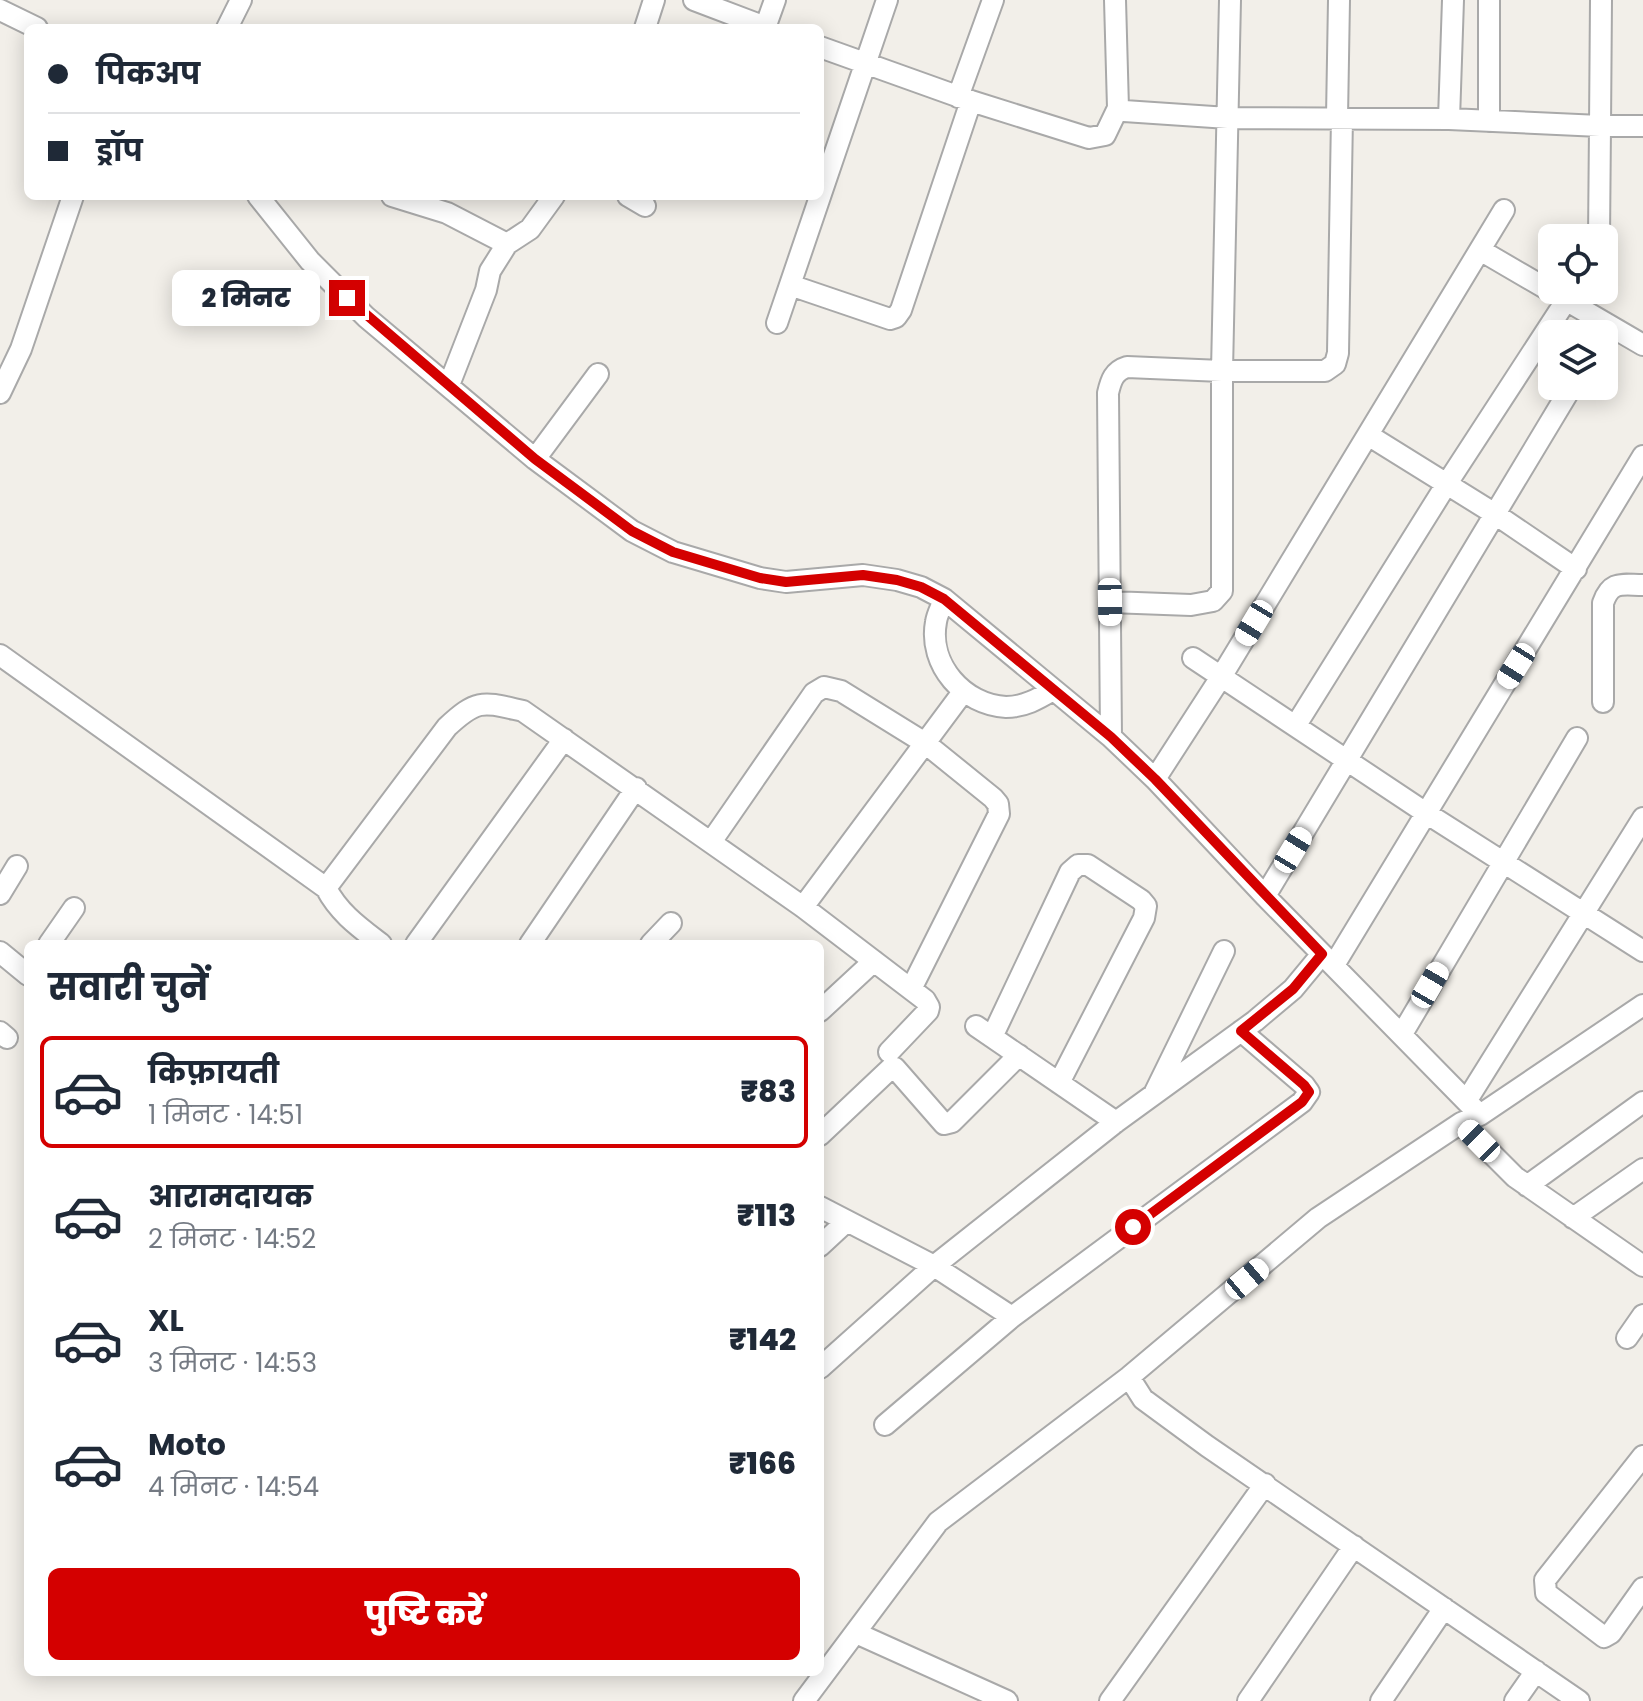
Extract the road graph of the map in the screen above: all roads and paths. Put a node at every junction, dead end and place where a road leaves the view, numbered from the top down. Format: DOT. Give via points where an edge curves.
graph roads {
  1 [pos="241,0"];
  2 [pos="654,0"];
  3 [pos="694,0"];
  4 [pos="775,0"];
  5 [pos="887,0"];
  6 [pos="993,0"];
  7 [pos="1115,0"];
  8 [pos="1230,0"];
  9 [pos="1339,0"];
  10 [pos="1453,0"];
  11 [pos="1489,0"];
  12 [pos="1601,0"];
  13 [pos="0,10"];
  14 [pos="29,24"];
  15 [pos="229,24"];
  16 [pos="646,24"];
  17 [pos="756,24"];
  18 [pos="767,24"];
  19 [pos="824,49"];
  20 [pos="865,64"];
  21 [pos="965,99"];
  22 [pos="1340,117"];
  23 [pos="1228,118"];
  24 [pos="1449,119"];
  25 [pos="1112,120"];
  26 [pos="1489,121"];
  27 [pos="1600,126"];
  28 [pos="1643,126"];
  29 [pos="824,185"];
  30 [pos="72,200"];
  31 [pos="261,200"];
  32 [pos="405,200"];
  33 [pos="551,200"];
  34 [pos="819,200"];
  35 [pos="1504,210"];
  36 [pos="1599,224"];
  37 [pos="507,244"];
  38 [pos="1480,250"];
  39 [pos="1538,279"];
  40 [pos="790,285"];
  41 [pos="1564,304"];
  42 [pos="1579,304"];
  43 [pos="1596,320"];
  44 [pos="777,323"];
  45 [pos="1618,335"];
  46 [pos="1643,345"];
  47 [pos="1222,371"];
  48 [pos="598,374"];
  49 [pos="449,385"];
  50 [pos="0,393"];
  51 [pos="1564,400"];
  52 [pos="1368,435"];
  53 [pos="1643,456"];
  54 [pos="535,459"];
  55 [pos="1446,485"];
  56 [pos="1495,514"];
  57 [pos="1576,569"];
  58 [pos="1643,585"];
  59 [pos="944,599"];
  60 [pos="1110,602"];
  61 [pos="0,655"];
  62 [pos="1193,658"];
  63 [pos="1221,677"];
  64 [pos="1053,690"];
  65 [pos="963,692"];
  66 [pos="1603,702"];
  67 [pos="1296,725"];
  68 [pos="1111,737"];
  69 [pos="1577,738"];
  70 [pos="564,739"];
  71 [pos="925,743"];
  72 [pos="1347,758"];
  73 [pos="1155,779"];
  74 [pos="636,788"];
  75 [pos="1426,813"];
  76 [pos="1643,818"];
  77 [pos="711,842"];
  78 [pos="1502,861"];
  79 [pos="17,866"];
  80 [pos="321,884"];
  81 [pos="0,894"];
  82 [pos="1265,896"];
  83 [pos="803,907"];
  84 [pos="74,908"];
  85 [pos="1583,913"];
  86 [pos="671,923"];
  87 [pos="52,940"];
  88 [pos="376,940"];
  89 [pos="419,940"];
  90 [pos="533,940"];
  91 [pos="655,940"];
  92 [pos="1224,951"];
  93 [pos="1643,951"];
  94 [pos="0,952"];
  95 [pos="1328,959"];
  96 [pos="874,961"];
  97 [pos="24,972"];
  98 [pos="911,989"];
  99 [pos="1643,1005"];
  100 [pos="824,1007"];
  101 [pos="1241,1031"];
  102 [pos="1402,1034"];
  103 [pos="889,1052"];
  104 [pos="1019,1055"];
  105 [pos="1059,1083"];
  106 [pos="1153,1095"];
  107 [pos="1643,1102"];
  108 [pos="1470,1113"];
  109 [pos="1116,1122"];
  110 [pos="824,1131"];
  111 [pos="1643,1169"];
  112 [pos="1527,1186"];
  113 [pos="824,1209"];
  114 [pos="1573,1218"];
  115 [pos="847,1221"];
  116 [pos="824,1242"];
  117 [pos="934,1266"];
  118 [pos="1643,1266"];
  119 [pos="1643,1315"];
  120 [pos="1012,1317"];
  121 [pos="1627,1338"];
  122 [pos="824,1364"];
  123 [pos="1129,1377"];
  124 [pos="885,1425"];
  125 [pos="1643,1456"];
  126 [pos="1265,1484"];
  127 [pos="1354,1546"];
  128 [pos="1643,1588"];
  129 [pos="1444,1608"];
  130 [pos="856,1633"];
  131 [pos="1536,1671"];
  132 [pos="816,1698"];
  133 [pos="1007,1701"];
  134 [pos="1110,1701"];
  135 [pos="1248,1701"];
  136 [pos="1381,1701"];
  137 [pos="1515,1701"];
  138 [pos="1579,1701"];
  1 -- 15 [label="street"];
  2 -- 16 [label="street"];
  3 -- 17 [label="street"];
  4 -- 18 [label="street"];
  5 -- 20 [label="street"];
  6 -- 21 [label="street"];
  7 -- 25 [label="street"];
  8 -- 23 [label="street"];
  9 -- 22 [label="street"];
  10 -- 24 [label="street"];
  11 -- 26 [label="street"];
  12 -- 27 [label="street"];
  13 -- 14 [label="street"];
  19 -- 20 [label="street"];
  20 -- 21 [label="street"];
  20 -- 29 [label="street"];
  21 -- 25 [label="street" via="1089,138"];
  21 -- 40 [label="street" via="896,317"];
  22 -- 23 [label="street"];
  22 -- 24 [label="street"];
  22 -- 47 [label="street" via="1335,364 1325,371"];
  23 -- 25 [label="street" via="1136,113"];
  23 -- 47 [label="street"];
  24 -- 26 [label="street"];
  26 -- 27 [label="street"];
  27 -- 28 [label="street"];
  27 -- 36 [label="street"];
  30 -- 50 [label="street" via="21,349"];
  31 -- 49 [label="street" via="310,261 366,317"];
  32 -- 37 [label="street" via="447,213"];
  33 -- 37 [label="street" via="530,229"];
  34 -- 40 [label="street"];
  35 -- 38 [label="street"];
  37 -- 49 [label="street" via="490,271"];
  38 -- 39 [label="street"];
  38 -- 52 [label="street"];
  40 -- 44 [label="street"];
  41 -- 55 [label="street"];
  42 -- 43 [label="street"];
  45 -- 46 [label="street"];
  47 -- 60 [label="street" via="1222,591 1213,601 1191,605"];
  47 -- 60 [label="street" via="1127,367 1111,381"];
  48 -- 54 [label="street"];
  49 -- 54 [label="street"];
  51 -- 56 [label="street"];
  52 -- 55 [label="street"];
  52 -- 63 [label="street"];
  53 -- 57 [label="street"];
  54 -- 59 [label="street" via="632,531 673,552 786,582 863,575 897,580"];
  55 -- 56 [label="street"];
  55 -- 67 [label="street"];
  56 -- 57 [label="street"];
  56 -- 72 [label="street"];
  57 -- 75 [label="street"];
  58 -- 66 [label="street" via="1616,585 1603,603"];
  59 -- 64 [label="street"];
  59 -- 65 [label="street" via="936,623 936,649 945,673"];
  60 -- 68 [label="street"];
  61 -- 80 [label="street"];
  62 -- 63 [label="street"];
  63 -- 67 [label="street"];
  63 -- 73 [label="street"];
  64 -- 65 [label="street" via="1008,707"];
  64 -- 68 [label="street"];
  65 -- 71 [label="street"];
  67 -- 72 [label="street"];
  68 -- 73 [label="street"];
  69 -- 78 [label="street"];
  70 -- 74 [label="street"];
  70 -- 80 [label="street" via="523,711 491,704 469,706"];
  70 -- 89 [label="street"];
  71 -- 77 [label="street" via="841,691 824,687 814,693"];
  71 -- 83 [label="street"];
  71 -- 98 [label="street" via="993,798 999,814"];
  72 -- 75 [label="street"];
  72 -- 82 [label="street"];
  73 -- 82 [label="street"];
  74 -- 77 [label="street"];
  74 -- 90 [label="street"];
  75 -- 78 [label="street"];
  75 -- 95 [label="street"];
  76 -- 85 [label="street"];
  77 -- 83 [label="street"];
  78 -- 85 [label="street"];
  78 -- 102 [label="street"];
  79 -- 81 [label="street"];
  80 -- 88 [label="street" via="350,920"];
  82 -- 95 [label="street"];
  83 -- 96 [label="street"];
  84 -- 87 [label="street"];
  85 -- 93 [label="street"];
  85 -- 108 [label="street"];
  86 -- 91 [label="street"];
  92 -- 106 [label="street"];
  94 -- 97 [label="street"];
  95 -- 101 [label="street"];
  95 -- 102 [label="street"];
  96 -- 98 [label="street"];
  96 -- 100 [label="street"];
  98 -- 103 [label="street" via="928,1003 928,1011"];
  99 -- 108 [label="street"];
  101 -- 106 [label="street"];
  101 -- 120 [label="street" via="1304,1085 1309,1092 1302,1102"];
  102 -- 108 [label="street"];
  104 -- 105 [label="street"];
  104 -- 105 [label="street" via="984,1031 1070,872 1088,865 1146,906"];
  104 -- 110 [label="street" via="952,1122 944,1124 891,1068"];
  105 -- 109 [label="street"];
  106 -- 109 [label="street"];
  107 -- 112 [label="street"];
  108 -- 112 [label="street"];
  108 -- 123 [label="street" via="1318,1218"];
  109 -- 117 [label="street"];
  111 -- 114 [label="street"];
  112 -- 114 [label="street"];
  113 -- 115 [label="street"];
  114 -- 118 [label="street"];
  115 -- 116 [label="street"];
  115 -- 117 [label="street"];
  117 -- 120 [label="street"];
  117 -- 122 [label="street"];
  119 -- 121 [label="street"];
  120 -- 124 [label="street"];
  123 -- 126 [label="street" via="1143,1399"];
  123 -- 130 [label="street" via="938,1522"];
  125 -- 128 [label="street" via="1545,1580 1546,1593 1604,1637"];
  126 -- 127 [label="street"];
  126 -- 134 [label="street"];
  127 -- 129 [label="street"];
  127 -- 135 [label="street"];
  129 -- 131 [label="street"];
  129 -- 136 [label="street"];
  130 -- 132 [label="street"];
  130 -- 133 [label="street"];
  131 -- 137 [label="street"];
  131 -- 138 [label="street"];
}
